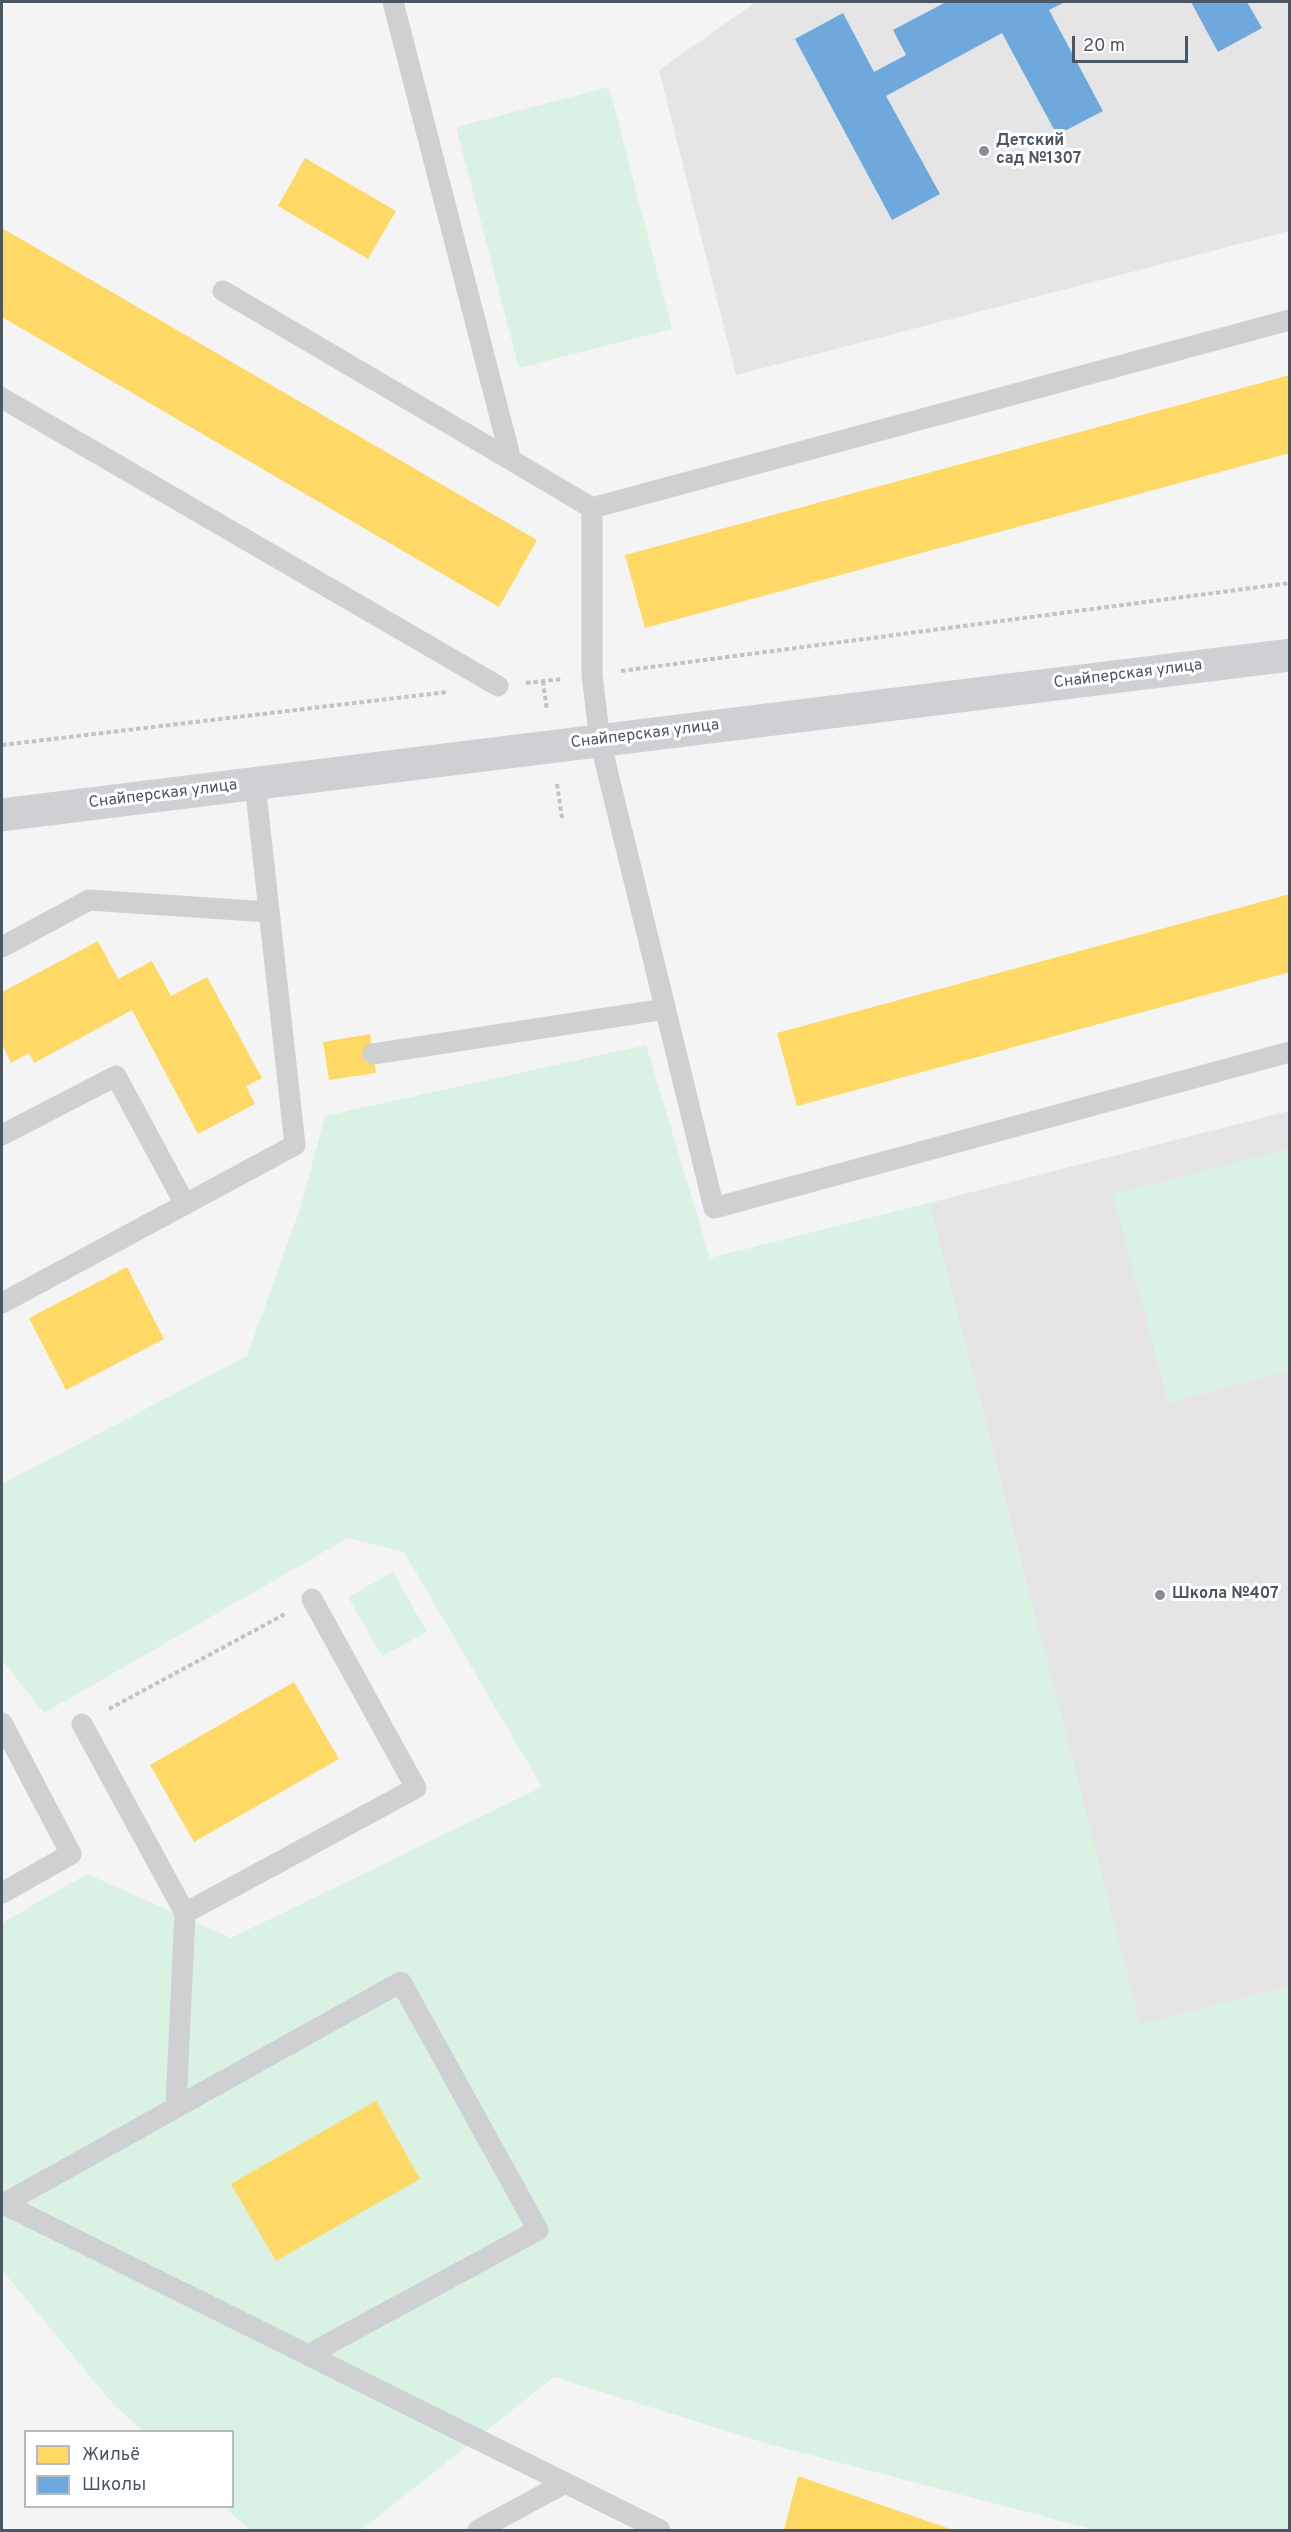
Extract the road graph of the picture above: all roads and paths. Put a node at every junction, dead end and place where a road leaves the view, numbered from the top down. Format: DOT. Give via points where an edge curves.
graph roads {
  1 [pos="393,2"];
  2 [pos="223,291"];
  3 [pos="1290,320"];
  4 [pos="2,398"];
  5 [pos="511,460"];
  6 [pos="592,508"];
  7 [pos="1290,583"];
  8 [pos="1290,655"];
  9 [pos="592,675"];
  10 [pos="498,686"];
  11 [pos="600,741"];
  12 [pos="2,745"];
  13 [pos="255,784"];
  14 [pos="2,815"];
  15 [pos="269,912"];
  16 [pos="2,947"];
  17 [pos="665,1009"];
  18 [pos="1290,1052"];
  19 [pos="373,1054"];
  20 [pos="2,1135"];
  21 [pos="185,1204"];
  22 [pos="2,1303"];
  23 [pos="312,1599"];
  24 [pos="2,1723"];
  25 [pos="82,1724"];
  26 [pos="2,1893"];
  27 [pos="185,1913"];
  28 [pos="176,2107"];
  29 [pos="2,2203"];
  30 [pos="308,2355"];
  31 [pos="565,2483"];
  32 [pos="478,2530"];
  33 [pos="660,2530"];
  1 -- 5 [label="lane"];
  2 -- 5 [label="lane"];
  3 -- 6 [label="lane"];
  4 -- 10 [label="lane"];
  5 -- 6 [label="lane"];
  6 -- 9 [label="lane"];
  7 -- 9 [label="path"];
  8 -- 11 [label="street, Снайперская улица"];
  9 -- 10 [label="path"];
  9 -- 11 [label="lane"];
  10 -- 12 [label="path"];
  11 -- 13 [label="street, Снайперская улица"];
  11 -- 17 [label="lane"];
  13 -- 14 [label="street, Снайперская улица"];
  13 -- 15 [label="lane"];
  15 -- 16 [label="lane" via="89,900"];
  15 -- 21 [label="lane" via="295,1145"];
  17 -- 18 [label="lane" via="714,1208"];
  17 -- 19 [label="lane"];
  20 -- 21 [label="lane" via="116,1076"];
  21 -- 22 [label="lane"];
  23 -- 25 [label="path"];
  23 -- 27 [label="lane" via="416,1788"];
  24 -- 26 [label="lane" via="71,1854"];
  25 -- 27 [label="lane"];
  27 -- 28 [label="lane"];
  28 -- 29 [label="lane"];
  28 -- 30 [label="lane" via="401,1982 538,2230"];
  29 -- 30 [label="lane"];
  30 -- 31 [label="lane"];
  31 -- 32 [label="lane"];
  31 -- 33 [label="lane"];
}
